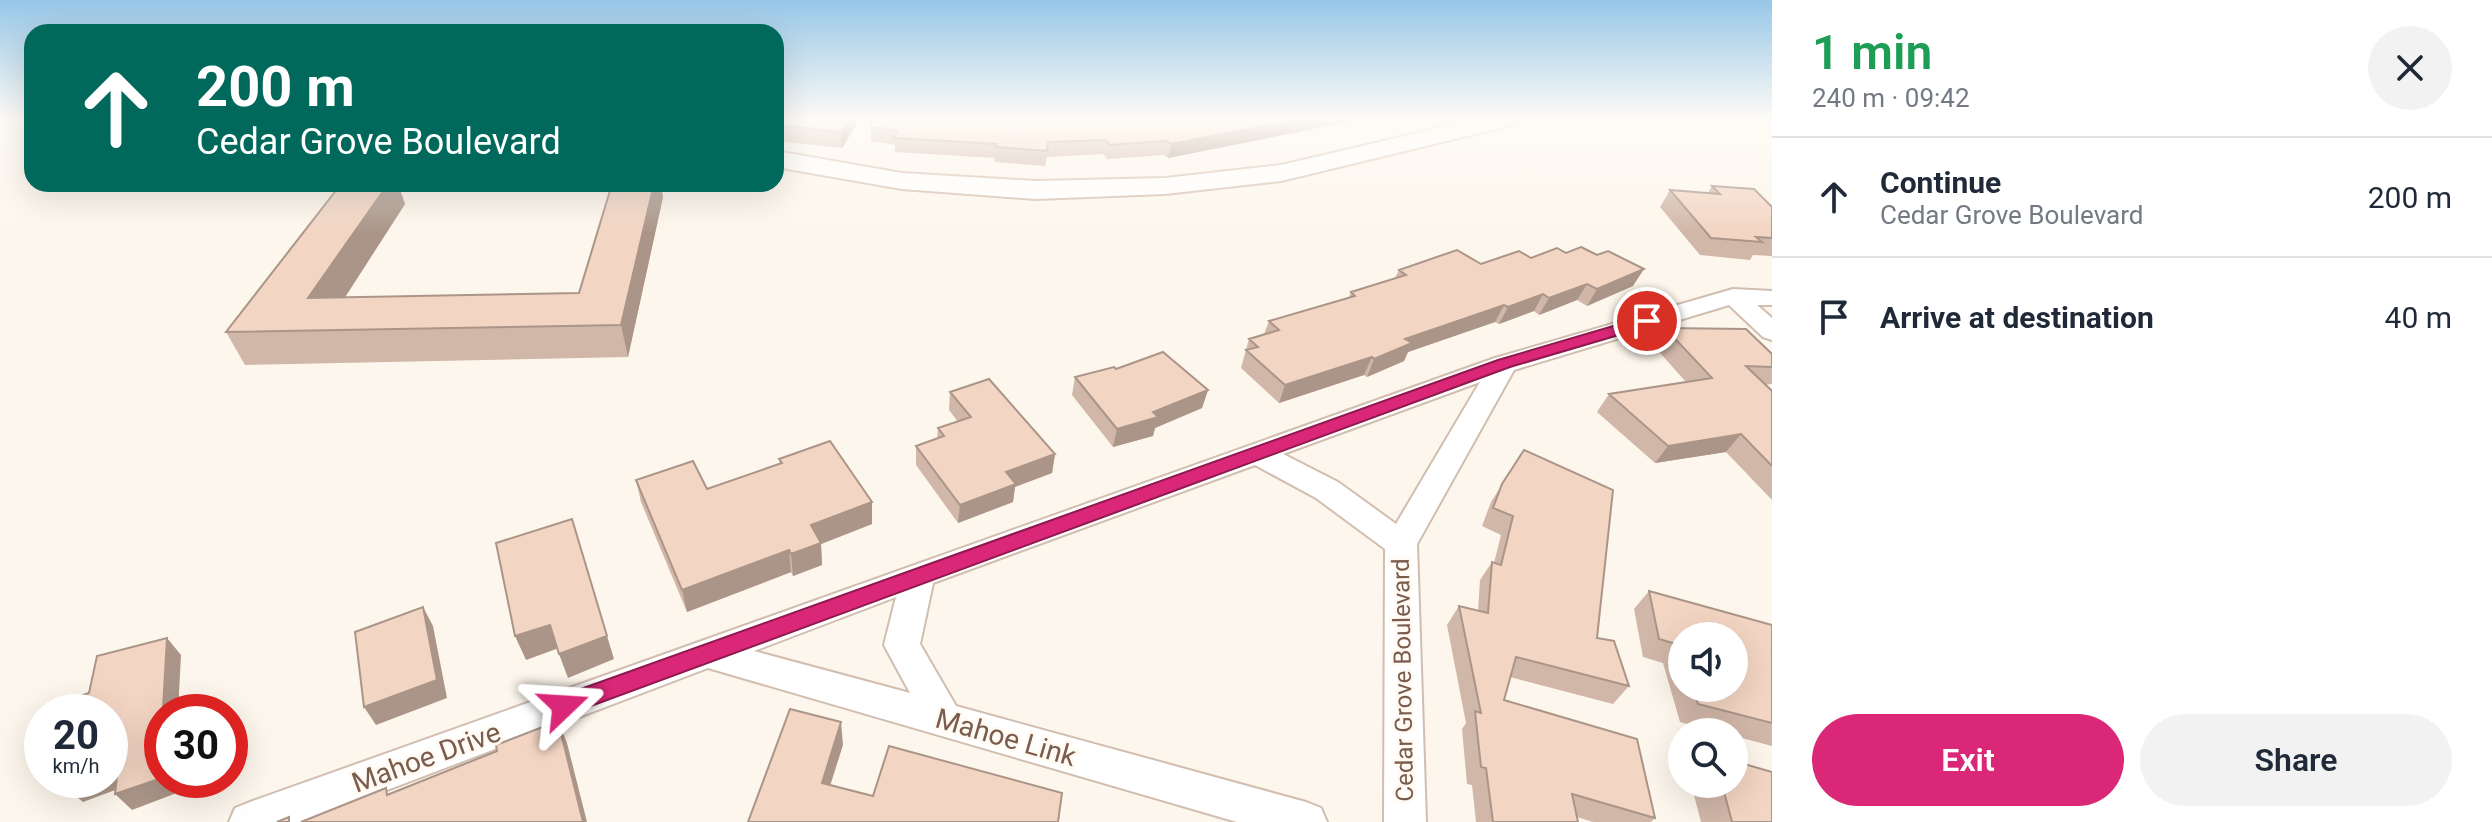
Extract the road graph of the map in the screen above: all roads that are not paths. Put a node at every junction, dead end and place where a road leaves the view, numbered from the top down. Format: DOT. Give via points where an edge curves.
graph roads {
  1 [pos="1347,156"];
  2 [pos="784,160"];
  3 [pos="1733,296"];
  4 [pos="1772,298"];
  5 [pos="1772,332"];
  6 [pos="1504,364"];
  7 [pos="1256,453"];
  8 [pos="1401,544"];
  9 [pos="918,575"];
  10 [pos="707,653"];
  11 [pos="943,719"];
  12 [pos="250,822"];
  13 [pos="1306,822"];
  14 [pos="1405,822"];
  1 -- 2 [label="street" via="1281,173 1165,186 1036,190 902,181"];
  3 -- 4 [label="street"];
  3 -- 5 [label="street"];
  3 -- 6 [label="street"];
  6 -- 7 [label="street, Mahoe Drive"];
  6 -- 8 [label="street, Cedar Grove Boulevard"];
  7 -- 8 [label="street" via="1327,490"];
  7 -- 9 [label="street, Mahoe Drive"];
  8 -- 14 [label="street, Cedar Grove Boulevard"];
  9 -- 10 [label="street, Mahoe Drive"];
  9 -- 11 [label="street" via="902,645"];
  10 -- 11 [label="street, Mahoe Link"];
  10 -- 12 [label="street, Mahoe Drive"];
  11 -- 13 [label="street, Mahoe Link"];
}
